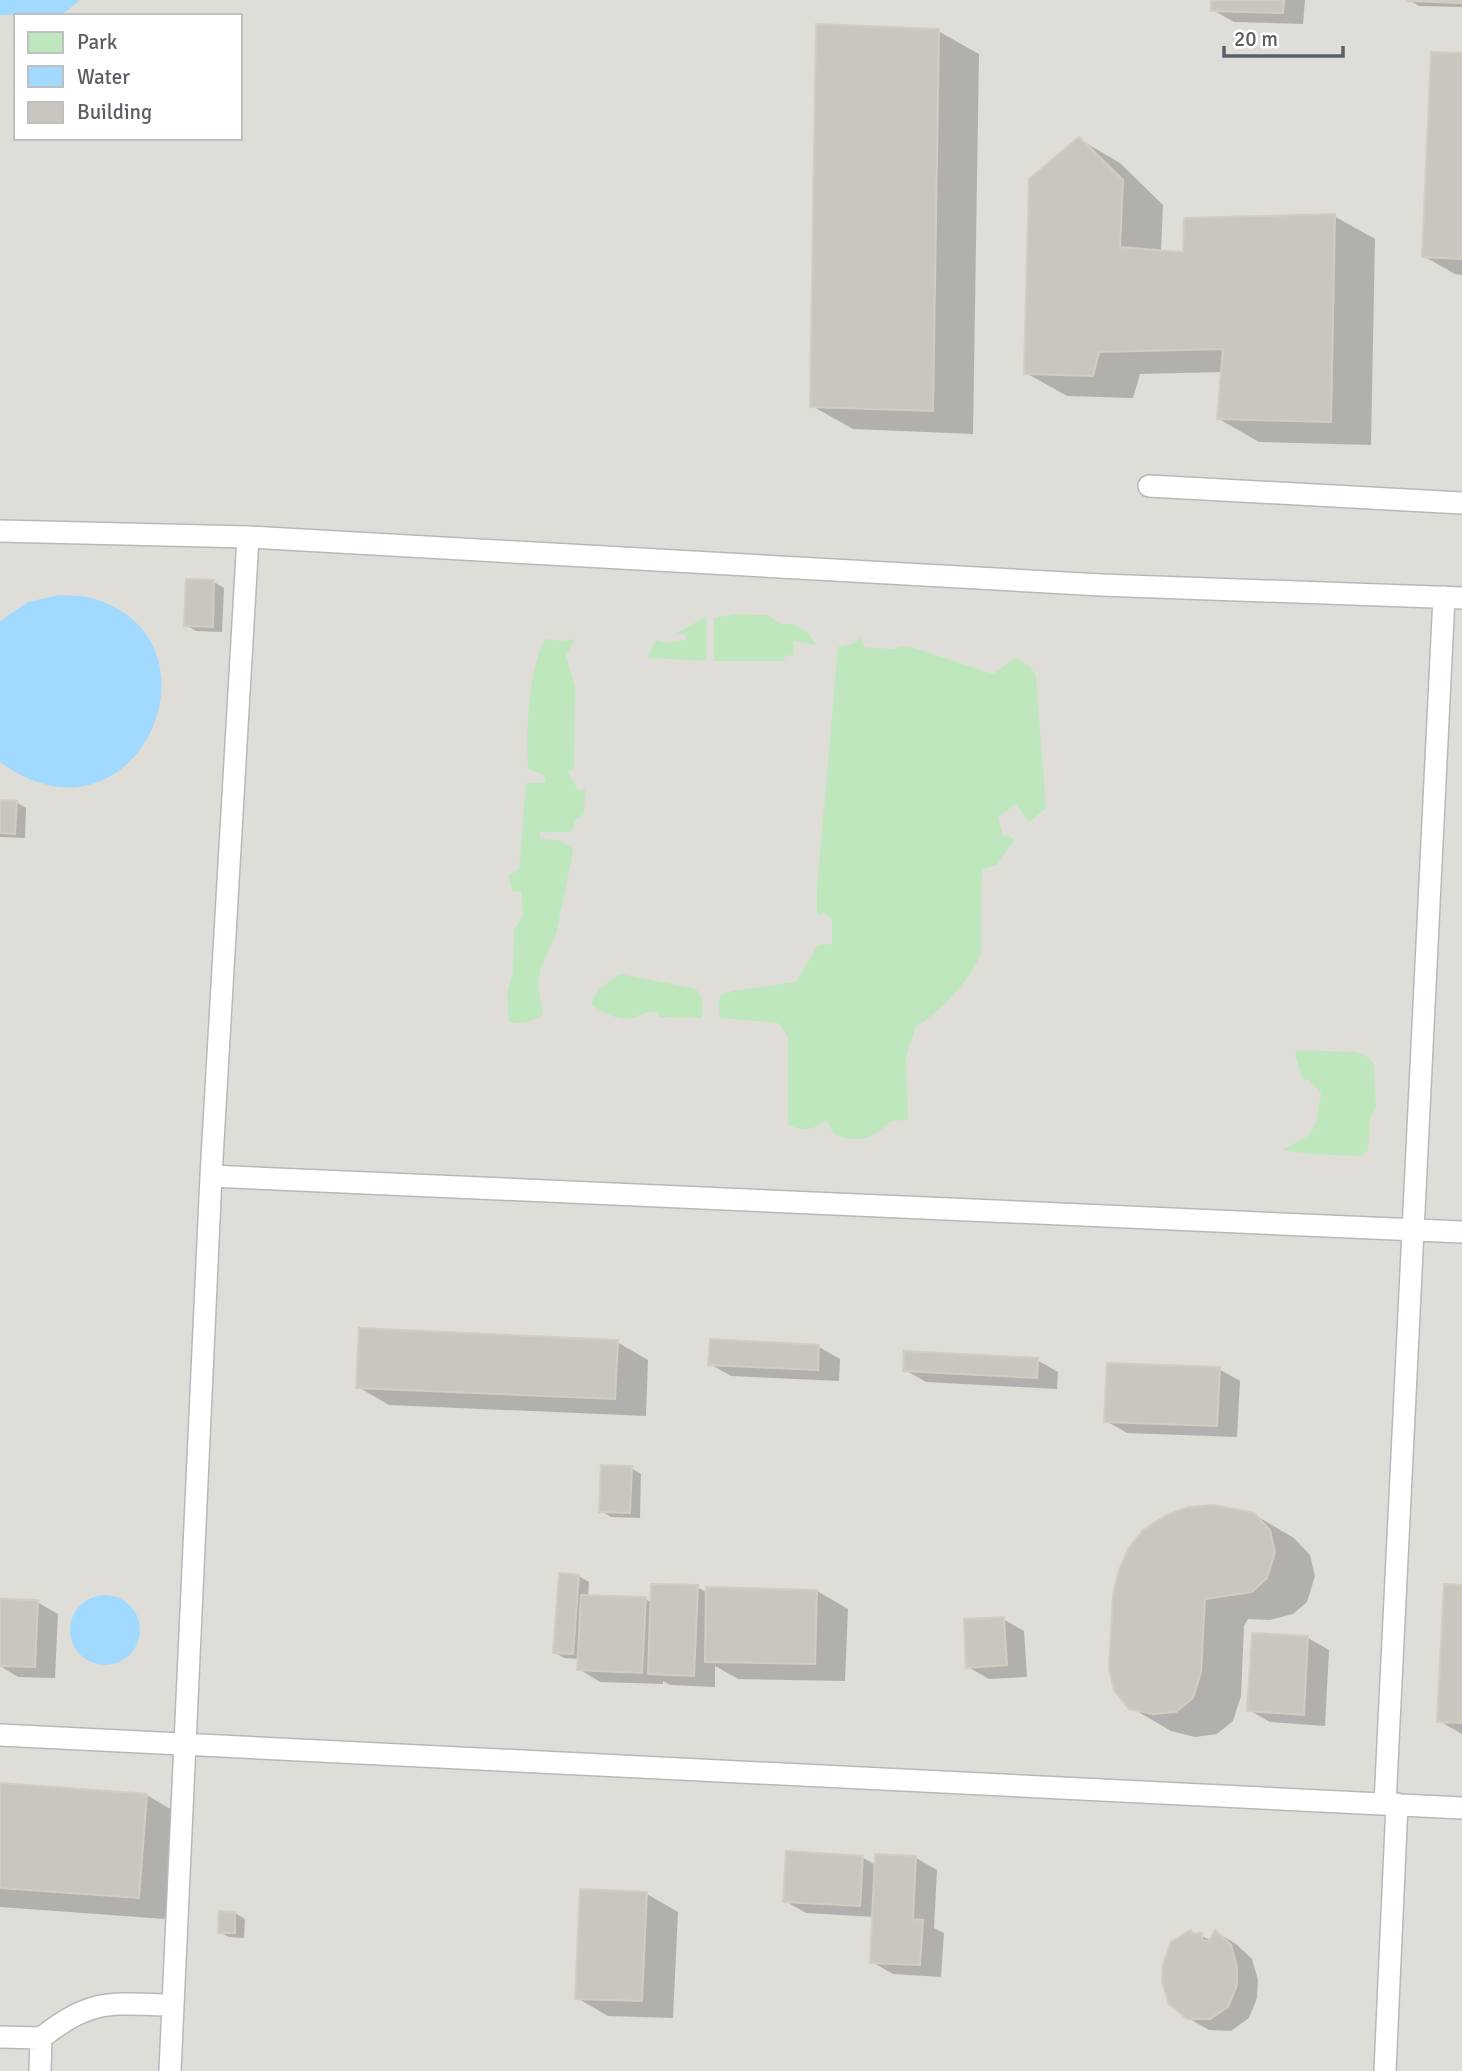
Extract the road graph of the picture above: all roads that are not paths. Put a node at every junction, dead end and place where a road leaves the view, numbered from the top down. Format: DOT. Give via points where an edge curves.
graph roads {
  1 [pos="1149,486"];
  2 [pos="1462,503"];
  3 [pos="0,531"];
  4 [pos="248,537"];
  5 [pos="1453,597"];
  6 [pos="211,1176"];
  7 [pos="1414,1230"];
  8 [pos="1462,1232"];
  9 [pos="0,1735"];
  10 [pos="186,1744"];
  11 [pos="1391,1804"];
  12 [pos="1462,1808"];
  13 [pos="173,2005"];
  14 [pos="0,2037"];
  15 [pos="41,2038"];
  16 [pos="40,2071"];
  17 [pos="170,2071"];
  18 [pos="1385,2071"];
  1 -- 2 [label="lane"];
  3 -- 4 [label="lane"];
  4 -- 5 [label="lane" via="1101,585"];
  4 -- 6 [label="lane"];
  5 -- 7 [label="lane"];
  6 -- 7 [label="lane"];
  6 -- 10 [label="lane"];
  7 -- 8 [label="lane"];
  7 -- 11 [label="lane"];
  9 -- 10 [label="lane"];
  10 -- 11 [label="lane"];
  10 -- 13 [label="lane"];
  11 -- 12 [label="lane"];
  11 -- 18 [label="lane"];
  13 -- 15 [label="lane" via="95,2006 65,2019"];
  13 -- 17 [label="lane"];
  14 -- 15 [label="lane"];
  15 -- 16 [label="lane"];
}
